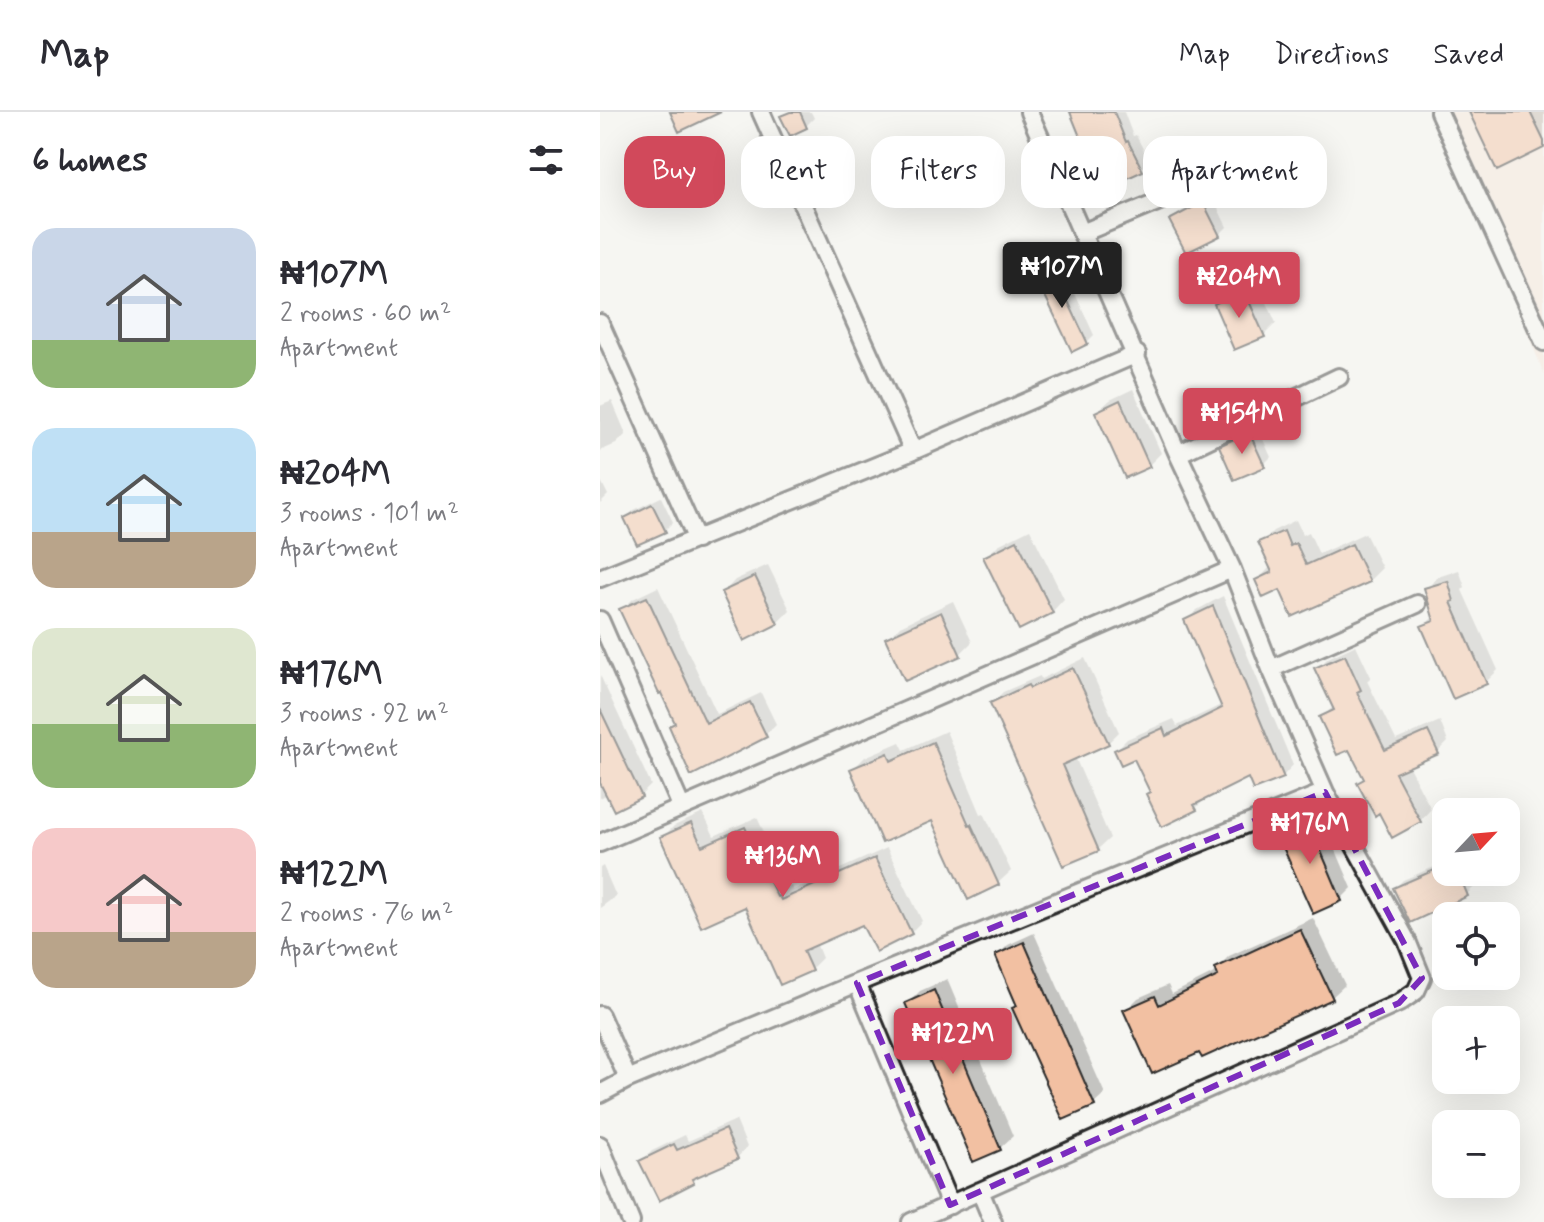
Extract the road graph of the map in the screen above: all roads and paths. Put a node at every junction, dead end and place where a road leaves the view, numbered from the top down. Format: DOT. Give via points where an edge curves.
graph roads {
  1 [pos="761,112"];
  2 [pos="1029,112"];
  3 [pos="1439,112"];
  4 [pos="1143,208"];
  5 [pos="1082,233"];
  6 [pos="600,323"];
  7 [pos="1544,342"];
  8 [pos="1137,354"];
  9 [pos="1339,377"];
  10 [pos="913,451"];
  11 [pos="1178,454"];
  12 [pos="697,540"];
  13 [pos="1232,569"];
  14 [pos="600,578"];
  15 [pos="1417,604"];
  16 [pos="600,620"];
  17 [pos="1271,669"];
  18 [pos="1325,792"];
  19 [pos="681,806"];
  20 [pos="600,843"];
  21 [pos="857,983"];
  22 [pos="600,1015"];
  23 [pos="628,1079"];
  24 [pos="600,1094"];
  25 [pos="600,1145"];
  26 [pos="980,1191"];
  27 [pos="950,1205"];
  28 [pos="631,1222"];
  29 [pos="911,1222"];
  30 [pos="993,1222"];
  1 -- 10 [label="street"];
  2 -- 5 [label="street"];
  3 -- 7 [label="street"];
  4 -- 5 [label="street"];
  5 -- 8 [label="street"];
  6 -- 12 [label="street"];
  8 -- 10 [label="street"];
  8 -- 11 [label="street"];
  9 -- 11 [label="street"];
  10 -- 12 [label="street"];
  11 -- 13 [label="street"];
  12 -- 14 [label="street"];
  13 -- 17 [label="street"];
  13 -- 19 [label="street"];
  15 -- 17 [label="street"];
  16 -- 19 [label="street"];
  17 -- 18 [label="street"];
  18 -- 21 [label="street"];
  18 -- 26 [label="street" via="1407,941 1422,978 1416,991"];
  19 -- 20 [label="street"];
  21 -- 23 [label="street"];
  21 -- 27 [label="street"];
  22 -- 23 [label="street"];
  23 -- 24 [label="street"];
  25 -- 28 [label="street"];
  26 -- 27 [label="street"];
  26 -- 30 [label="street"];
  27 -- 29 [label="street"];
}
